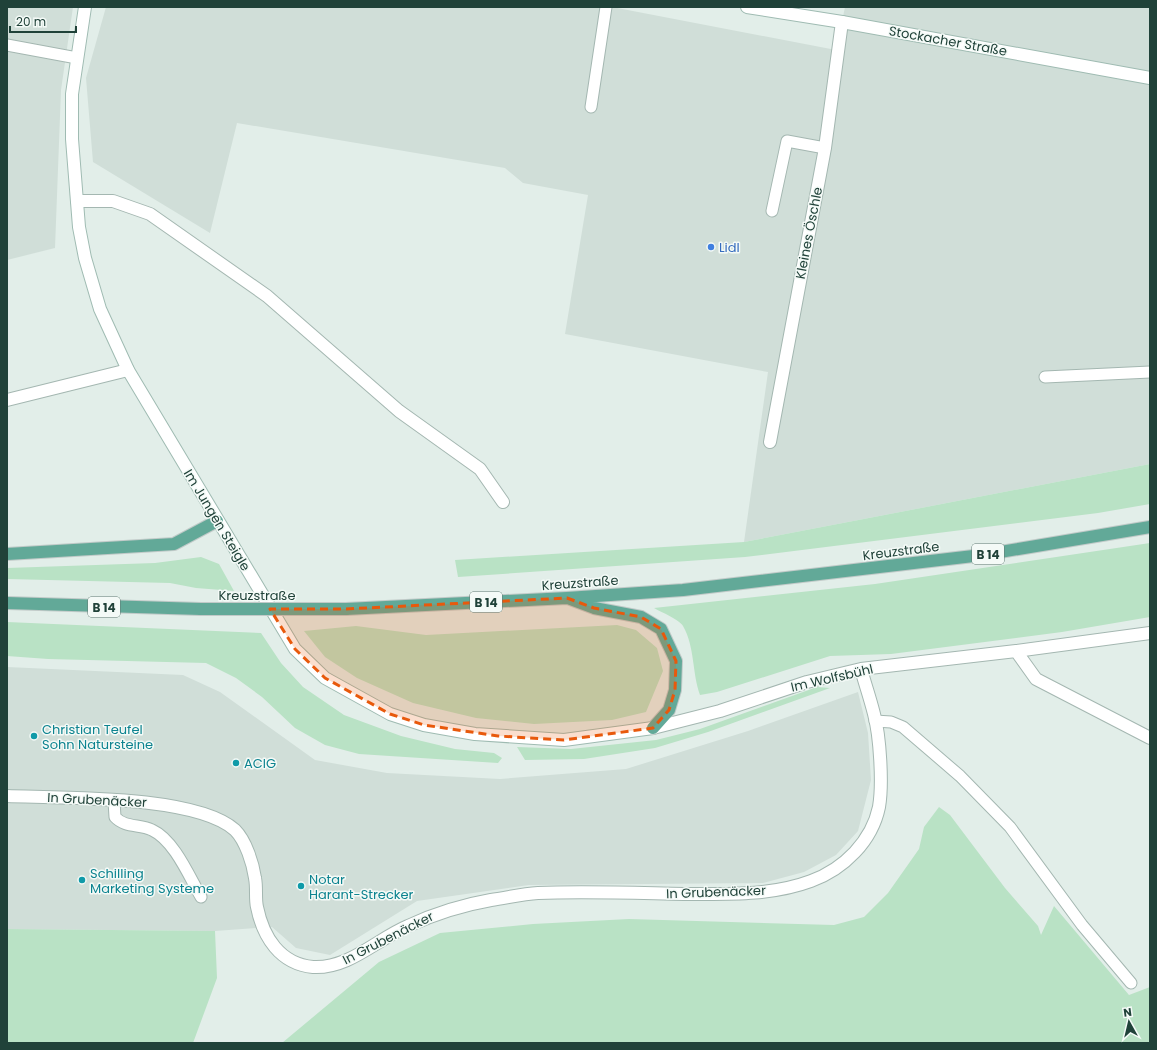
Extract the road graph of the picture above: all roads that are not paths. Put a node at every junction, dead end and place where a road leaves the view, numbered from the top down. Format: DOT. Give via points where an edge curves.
graph roads {
  1 [pos="85,7"];
  2 [pos="606,7"];
  3 [pos="747,7"];
  4 [pos="842,22"];
  5 [pos="7,45"];
  6 [pos="77,58"];
  7 [pos="1150,78"];
  8 [pos="591,107"];
  9 [pos="825,148"];
  10 [pos="77,201"];
  11 [pos="772,211"];
  12 [pos="128,370"];
  13 [pos="1150,372"];
  14 [pos="1045,377"];
  15 [pos="7,400"];
  16 [pos="770,442"];
  17 [pos="503,502"];
  18 [pos="217,521"];
  19 [pos="1150,527"];
  20 [pos="7,554"];
  21 [pos="567,598"];
  22 [pos="7,603"];
  23 [pos="1150,633"];
  24 [pos="1016,651"];
  25 [pos="861,669"];
  26 [pos="875,721"];
  27 [pos="653,728"];
  28 [pos="1150,738"];
  29 [pos="7,796"];
  30 [pos="114,801"];
  31 [pos="201,897"];
  32 [pos="1131,983"];
  1 -- 6 [label="street, Im Jungen Steigle"];
  2 -- 8 [label="lane"];
  3 -- 4 [label="street, Stockacher Straße"];
  4 -- 7 [label="street, Stockacher Straße"];
  4 -- 9 [label="street, Kleines Öschle"];
  5 -- 6 [label="lane"];
  6 -- 10 [label="street, Im Jungen Steigle" via="72,94 72,139"];
  9 -- 11 [label="lane" via="787,141"];
  9 -- 16 [label="street, Kleines Öschle"];
  10 -- 12 [label="street, Im Jungen Steigle" via="85,258 100,309"];
  10 -- 17 [label="street" via="114,201 150,214 267,296 399,411 480,469"];
  12 -- 15 [label="street"];
  12 -- 18 [label="street, Im Jungen Steigle"];
  13 -- 14 [label="lane"];
  18 -- 20 [label="main road" via="174,544"];
  18 -- 27 [label="street, Im Jungen Steigle" via="295,649 325,678 390,714 424,725 475,734 557,739 602,736"];
  19 -- 21 [label="main road, Kreuzstraße / B 14" via="982,555 824,575 683,590"];
  21 -- 22 [label="main road, Kreuzstraße / B 14, bridge" via="346,609 201,609"];
  21 -- 27 [label="main road" via="594,608 641,617 661,629 676,661 675,690 669,710"];
  23 -- 24 [label="street, Im Wolfsbühl"];
  24 -- 25 [label="street, Im Wolfsbühl"];
  24 -- 28 [label="street" via="1036,679"];
  25 -- 26 [label="street, In Grubenäcker"];
  25 -- 27 [label="street, Im Wolfsbühl" via="807,682 720,711"];
  26 -- 30 [label="street, In Grubenäcker" via="881,773 879,804 874,825 851,856 832,871 810,881 777,890 731,894 536,893 476,903 436,914 404,927 350,959 334,965 312,966 297,963 282,956 273,946 257,908 255,878 248,853 237,832 216,818 193,811 151,802"];
  26 -- 32 [label="lane" via="891,722 903,727 966,782 1010,827 1082,925"];
  29 -- 30 [label="street, In Grubenäcker"];
  30 -- 31 [label="lane" via="115,817 120,823 150,828 169,842"];
}
